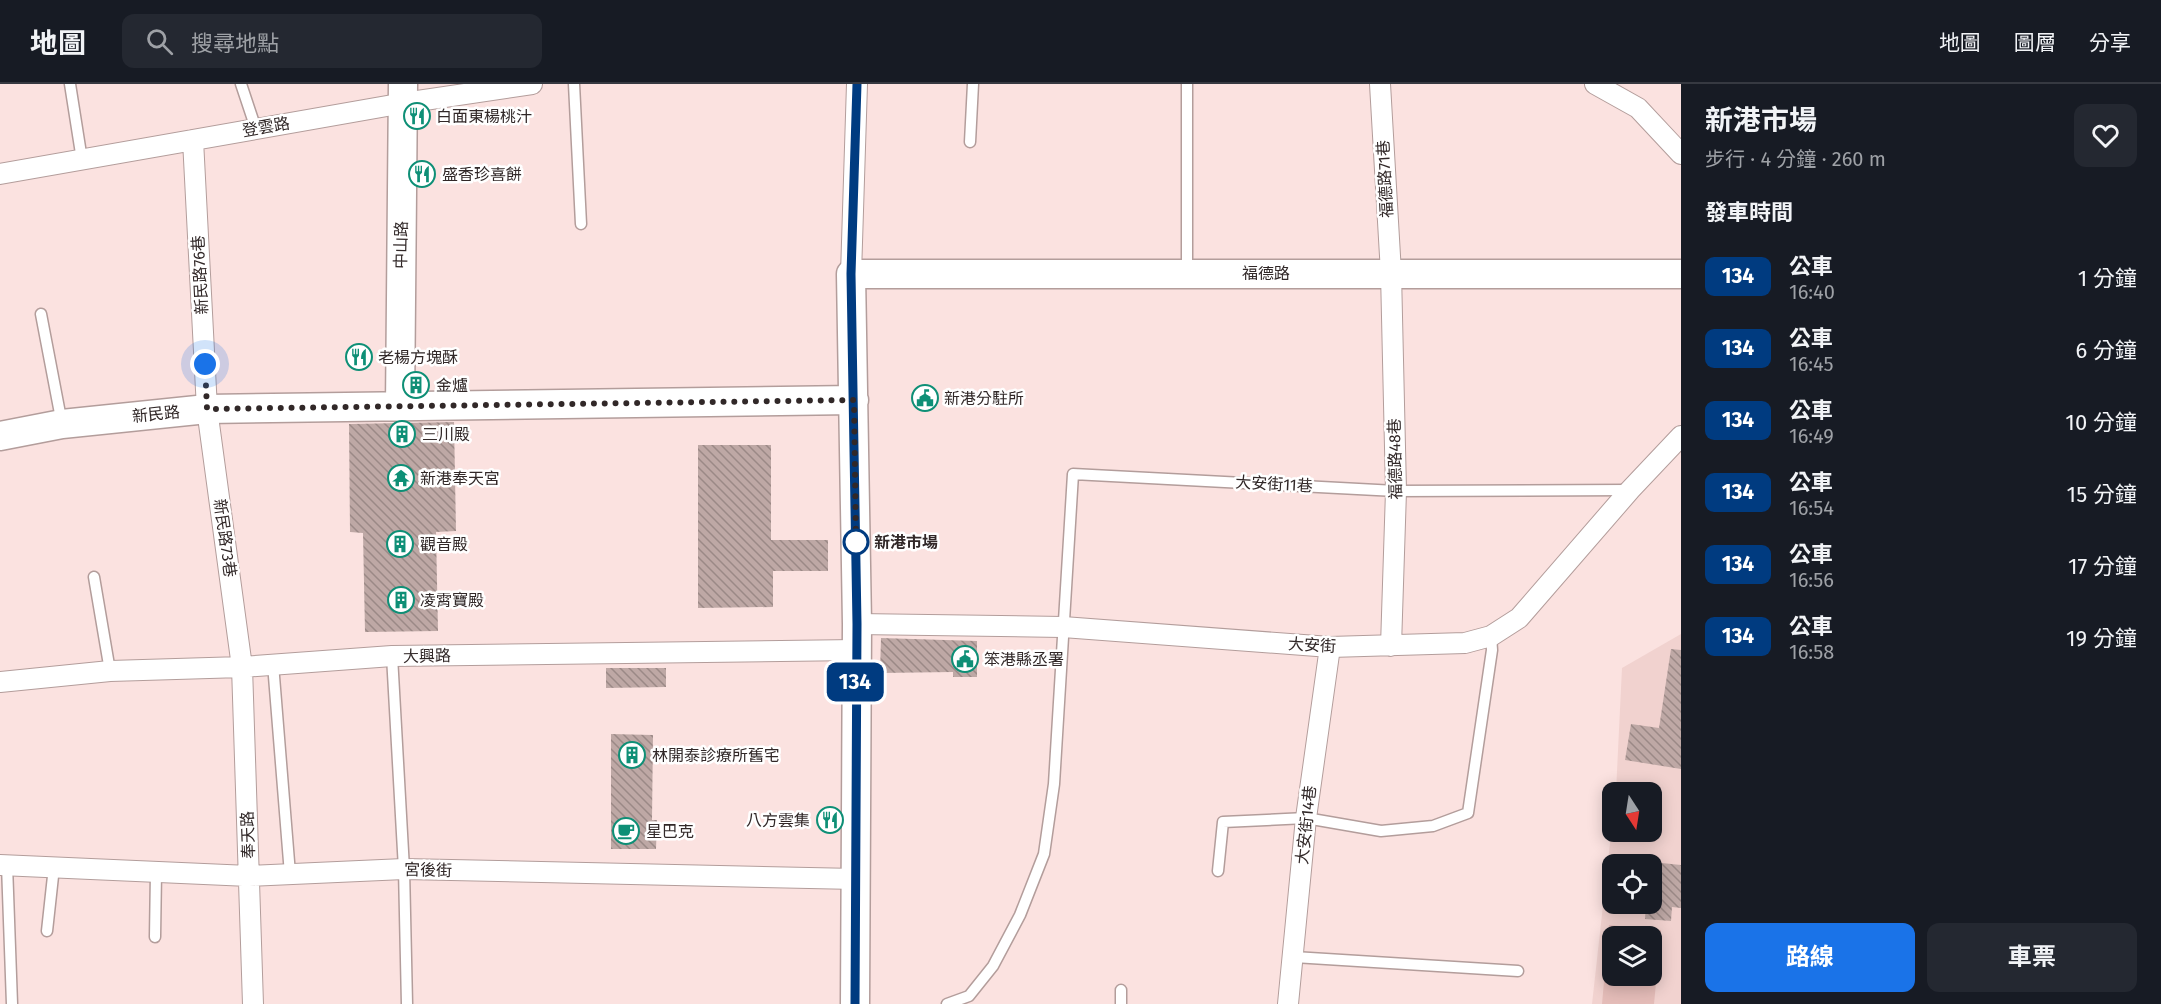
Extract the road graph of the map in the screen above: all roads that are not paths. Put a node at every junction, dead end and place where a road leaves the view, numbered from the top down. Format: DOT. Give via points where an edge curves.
graph roads {
  1 [pos="70,84"];
  2 [pos="241,84"];
  3 [pos="532,84"];
  4 [pos="574,84"];
  5 [pos="857,84"];
  6 [pos="973,84"];
  7 [pos="1187,84"];
  8 [pos="1380,84"];
  9 [pos="1595,84"];
  10 [pos="403,94"];
  11 [pos="256,129"];
  12 [pos="193,140"];
  13 [pos="970,142"];
  14 [pos="1681,154"];
  15 [pos="82,160"];
  16 [pos="0,174"];
  17 [pos="581,224"];
  18 [pos="1186,272"];
  19 [pos="1390,273"];
  20 [pos="851,274"];
  21 [pos="1681,274"];
  22 [pos="41,314"];
  23 [pos="854,400"];
  24 [pos="400,407"];
  25 [pos="207,409"];
  26 [pos="62,424"];
  27 [pos="0,436"];
  28 [pos="1681,436"];
  29 [pos="1630,490"];
  30 [pos="1396,491"];
  31 [pos="94,577"];
  32 [pos="1063,627"];
  33 [pos="1491,636"];
  34 [pos="856,637"];
  35 [pos="1391,646"];
  36 [pos="1330,647"];
  37 [pos="392,656"];
  38 [pos="273,664"];
  39 [pos="242,667"];
  40 [pos="110,671"];
  41 [pos="0,682"];
  42 [pos="1306,818"];
  43 [pos="4,865"];
  44 [pos="54,867"];
  45 [pos="404,869"];
  46 [pos="1218,871"];
  47 [pos="156,872"];
  48 [pos="290,874"];
  49 [pos="249,876"];
  50 [pos="856,879"];
  51 [pos="47,931"];
  52 [pos="155,937"];
  53 [pos="1294,957"];
  54 [pos="1518,970"];
  55 [pos="1121,990"];
  56 [pos="12,1004"];
  57 [pos="253,1004"];
  58 [pos="407,1004"];
  59 [pos="855,1004"];
  60 [pos="947,1004"];
  61 [pos="1121,1004"];
  62 [pos="1288,1004"];
  1 -- 15 [label="lane"];
  2 -- 11 [label="lane"];
  3 -- 10 [label="street, 登雲路"];
  4 -- 17 [label="lane"];
  5 -- 20 [label="street"];
  6 -- 13 [label="lane"];
  7 -- 18 [label="lane"];
  8 -- 19 [label="street, 福德路71巷"];
  9 -- 14 [label="street" via="1638,108"];
  10 -- 11 [label="street, 登雲路"];
  10 -- 24 [label="main road, 中山路"];
  11 -- 12 [label="street, 登雲路"];
  12 -- 15 [label="street, 登雲路"];
  12 -- 25 [label="street, 新民路76巷"];
  15 -- 16 [label="street, 登雲路"];
  18 -- 19 [label="main road, 福德路"];
  18 -- 20 [label="main road, 福德路"];
  19 -- 21 [label="main road, 福德路"];
  19 -- 30 [label="street, 福德路48巷"];
  20 -- 23 [label="main road"];
  22 -- 26 [label="lane"];
  23 -- 24 [label="main road, 新民路"];
  23 -- 34 [label="main road"];
  24 -- 25 [label="main road, 新民路"];
  25 -- 26 [label="main road, 新民路"];
  25 -- 39 [label="street, 新民路73巷"];
  26 -- 27 [label="main road, 新民路"];
  28 -- 29 [label="street, 大安街"];
  29 -- 30 [label="lane, 大安街11巷"];
  29 -- 33 [label="street, 大安街" via="1519,618"];
  30 -- 32 [label="lane, 大安街11巷" via="1072,474"];
  30 -- 35 [label="street, 福德路48巷"];
  31 -- 40 [label="lane"];
  32 -- 34 [label="street, 大安街"];
  32 -- 36 [label="street, 大安街"];
  32 -- 60 [label="lane" via="1054,784 1044,854 1020,915 993,966 969,996"];
  33 -- 35 [label="street, 大安街" via="1465,643"];
  33 -- 42 [label="lane" via="1468,813 1433,826 1381,831"];
  34 -- 37 [label="street, 大興路"];
  34 -- 50 [label="main road"];
  35 -- 36 [label="street, 大安街"];
  36 -- 42 [label="street, 大安街14巷"];
  37 -- 38 [label="street, 大興路"];
  37 -- 45 [label="lane"];
  38 -- 39 [label="street, 大興路"];
  38 -- 48 [label="lane"];
  39 -- 40 [label="street, 大興路"];
  39 -- 49 [label="street, 奉天路"];
  40 -- 41 [label="street, 大興路"];
  42 -- 46 [label="lane" via="1223,822"];
  42 -- 53 [label="street, 大安街14巷"];
  43 -- 44 [label="street, 宮後街"];
  43 -- 56 [label="lane"];
  44 -- 47 [label="street, 宮後街"];
  44 -- 51 [label="lane"];
  45 -- 48 [label="street, 宮後街"];
  45 -- 50 [label="street, 宮後街"];
  45 -- 58 [label="lane"];
  47 -- 49 [label="street, 宮後街"];
  47 -- 52 [label="lane"];
  48 -- 49 [label="street, 宮後街"];
  49 -- 57 [label="street, 奉天路"];
  50 -- 59 [label="main road"];
  53 -- 54 [label="lane"];
  53 -- 62 [label="street, 大安街14巷"];
  55 -- 61 [label="lane"];
}
